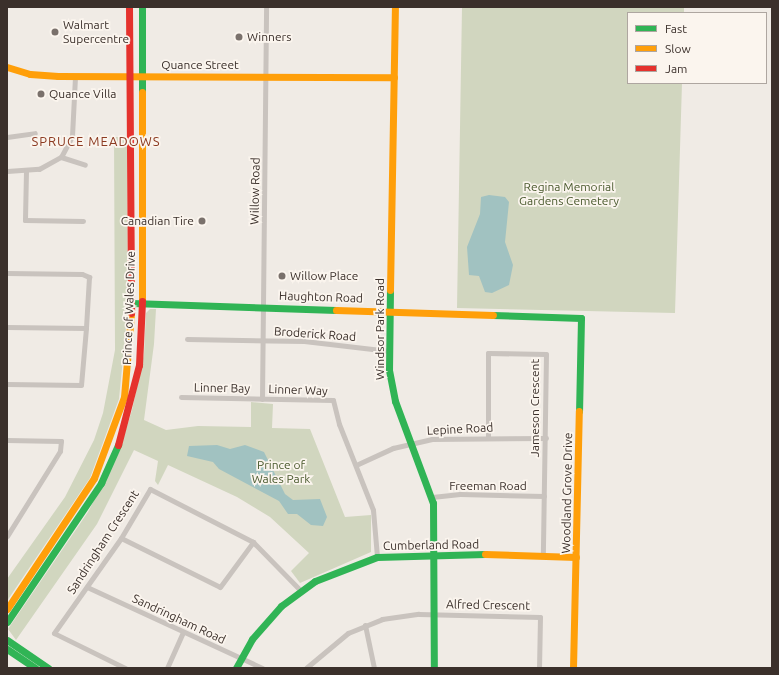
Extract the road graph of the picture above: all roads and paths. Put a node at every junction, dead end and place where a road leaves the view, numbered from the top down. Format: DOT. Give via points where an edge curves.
graph roads {
  1 [pos="129,7"];
  2 [pos="142,7"];
  3 [pos="266,7"];
  4 [pos="396,7"];
  5 [pos="7,67"];
  6 [pos="75,76"];
  7 [pos="130,76"];
  8 [pos="142,76"];
  9 [pos="266,77"];
  10 [pos="394,77"];
  11 [pos="35,133"];
  12 [pos="7,137"];
  13 [pos="61,157"];
  14 [pos="85,165"];
  15 [pos="7,171"];
  16 [pos="26,171"];
  17 [pos="83,221"];
  18 [pos="7,273"];
  19 [pos="132,303"];
  20 [pos="142,303"];
  21 [pos="264,306"];
  22 [pos="390,312"];
  23 [pos="581,318"];
  24 [pos="7,327"];
  25 [pos="86,328"];
  26 [pos="187,339"];
  27 [pos="263,341"];
  28 [pos="389,351"];
  29 [pos="7,384"];
  30 [pos="181,397"];
  31 [pos="262,399"];
  32 [pos="488,436"];
  33 [pos="546,438"];
  34 [pos="7,440"];
  35 [pos="412,443"];
  36 [pos="356,464"];
  37 [pos="544,496"];
  38 [pos="432,498"];
  39 [pos="7,536"];
  40 [pos="121,538"];
  41 [pos="253,542"];
  42 [pos="435,553"];
  43 [pos="543,556"];
  44 [pos="377,557"];
  45 [pos="576,557"];
  46 [pos="88,587"];
  47 [pos="301,591"];
  48 [pos="7,608"];
  49 [pos="432,614"];
  50 [pos="7,622"];
  51 [pos="365,625"];
  52 [pos="184,632"];
  53 [pos="7,640"];
  54 [pos="7,649"];
  55 [pos="240,658"];
  56 [pos="35,668"];
  57 [pos="48,668"];
  58 [pos="125,668"];
  59 [pos="167,668"];
  60 [pos="236,668"];
  61 [pos="262,668"];
  62 [pos="306,668"];
  63 [pos="374,668"];
  64 [pos="434,668"];
  65 [pos="539,668"];
  66 [pos="573,668"];
  1 -- 7 [label="street, Prince of Wales Drive"];
  2 -- 8 [label="street, Prince of Wales Drive"];
  3 -- 9 [label="street"];
  4 -- 10 [label="street, Windsor Park Road"];
  5 -- 6 [label="street, Quance Street" via="30,74"];
  6 -- 7 [label="street, Quance Street"];
  6 -- 13 [label="street" via="72,136"];
  7 -- 8 [label="street, Quance Street"];
  7 -- 19 [label="street, Prince of Wales Drive"];
  8 -- 9 [label="street, Quance Street"];
  8 -- 20 [label="street, Prince of Wales Drive"];
  9 -- 10 [label="street, Quance Street"];
  9 -- 21 [label="street, Willow Road"];
  10 -- 22 [label="street, Windsor Park Road"];
  11 -- 12 [label="street"];
  13 -- 14 [label="street"];
  13 -- 16 [label="street" via="50,165"];
  15 -- 16 [label="street"];
  16 -- 17 [label="street" via="25,220"];
  18 -- 25 [label="street" via="82,274 89,277"];
  19 -- 20 [label="street, Haughton Road"];
  19 -- 48 [label="street, Prince of Wales Drive" via="128,374 108,446 86,490"];
  20 -- 21 [label="street, Haughton Road"];
  20 -- 50 [label="street, Prince of Wales Drive" via="139,364 116,451 81,517"];
  21 -- 22 [label="street, Haughton Road"];
  21 -- 27 [label="street, Linner Way"];
  22 -- 23 [label="street, Haughton Road"];
  22 -- 28 [label="street, Windsor Park Road"];
  23 -- 45 [label="street, Woodland Grove Drive"];
  24 -- 25 [label="street"];
  25 -- 29 [label="street" via="81,385"];
  26 -- 27 [label="street, Broderick Road"];
  27 -- 28 [label="street, Broderick Road"];
  27 -- 31 [label="street, Linner Way"];
  28 -- 35 [label="street, Windsor Park Road" via="393,394"];
  30 -- 31 [label="street, Linner Bay"];
  31 -- 36 [label="street, Linner Way" via="333,400 339,424"];
  32 -- 33 [label="street, Lepine Road"];
  32 -- 33 [label="street, Jameson Crescent" via="488,353 546,354"];
  32 -- 35 [label="street, Lepine Road" via="443,437"];
  33 -- 37 [label="street, Jameson Crescent"];
  34 -- 39 [label="street" via="61,441 60,451"];
  35 -- 36 [label="street, Lepine Road"];
  35 -- 38 [label="street, Windsor Park Road"];
  36 -- 44 [label="street, Linner Way" via="373,510"];
  37 -- 38 [label="street, Freeman Road" via="460,494"];
  37 -- 43 [label="street, Jameson Crescent"];
  38 -- 42 [label="street, Windsor Park Road"];
  40 -- 41 [label="street" via="220,587"];
  40 -- 41 [label="street, Sandringham Crescent" via="150,489"];
  40 -- 46 [label="street, Sandringham Crescent"];
  41 -- 47 [label="street, Sandringham Crescent"];
  42 -- 43 [label="street, Cumberland Road"];
  42 -- 44 [label="street, Cumberland Road"];
  42 -- 49 [label="street, Windsor Park Road"];
  43 -- 45 [label="street, Cumberland Road"];
  44 -- 47 [label="street, Cumberland Road" via="338,570"];
  45 -- 66 [label="street, Woodland Grove Drive"];
  46 -- 52 [label="street, Sandringham Road"];
  46 -- 58 [label="street, Sandringham Crescent" via="54,633"];
  47 -- 55 [label="street, Cumberland Road" via="262,626"];
  49 -- 51 [label="street" via="398,616"];
  49 -- 64 [label="street, Windsor Park Road"];
  49 -- 65 [label="street, Alfred Crescent" via="540,617"];
  51 -- 62 [label="street" via="328,646"];
  51 -- 63 [label="street"];
  52 -- 55 [label="street, Sandringham Road"];
  52 -- 59 [label="street"];
  53 -- 57 [label="street"];
  54 -- 56 [label="street"];
  55 -- 60 [label="street, Cumberland Road"];
  55 -- 61 [label="street, Sandringham Road"];
}
